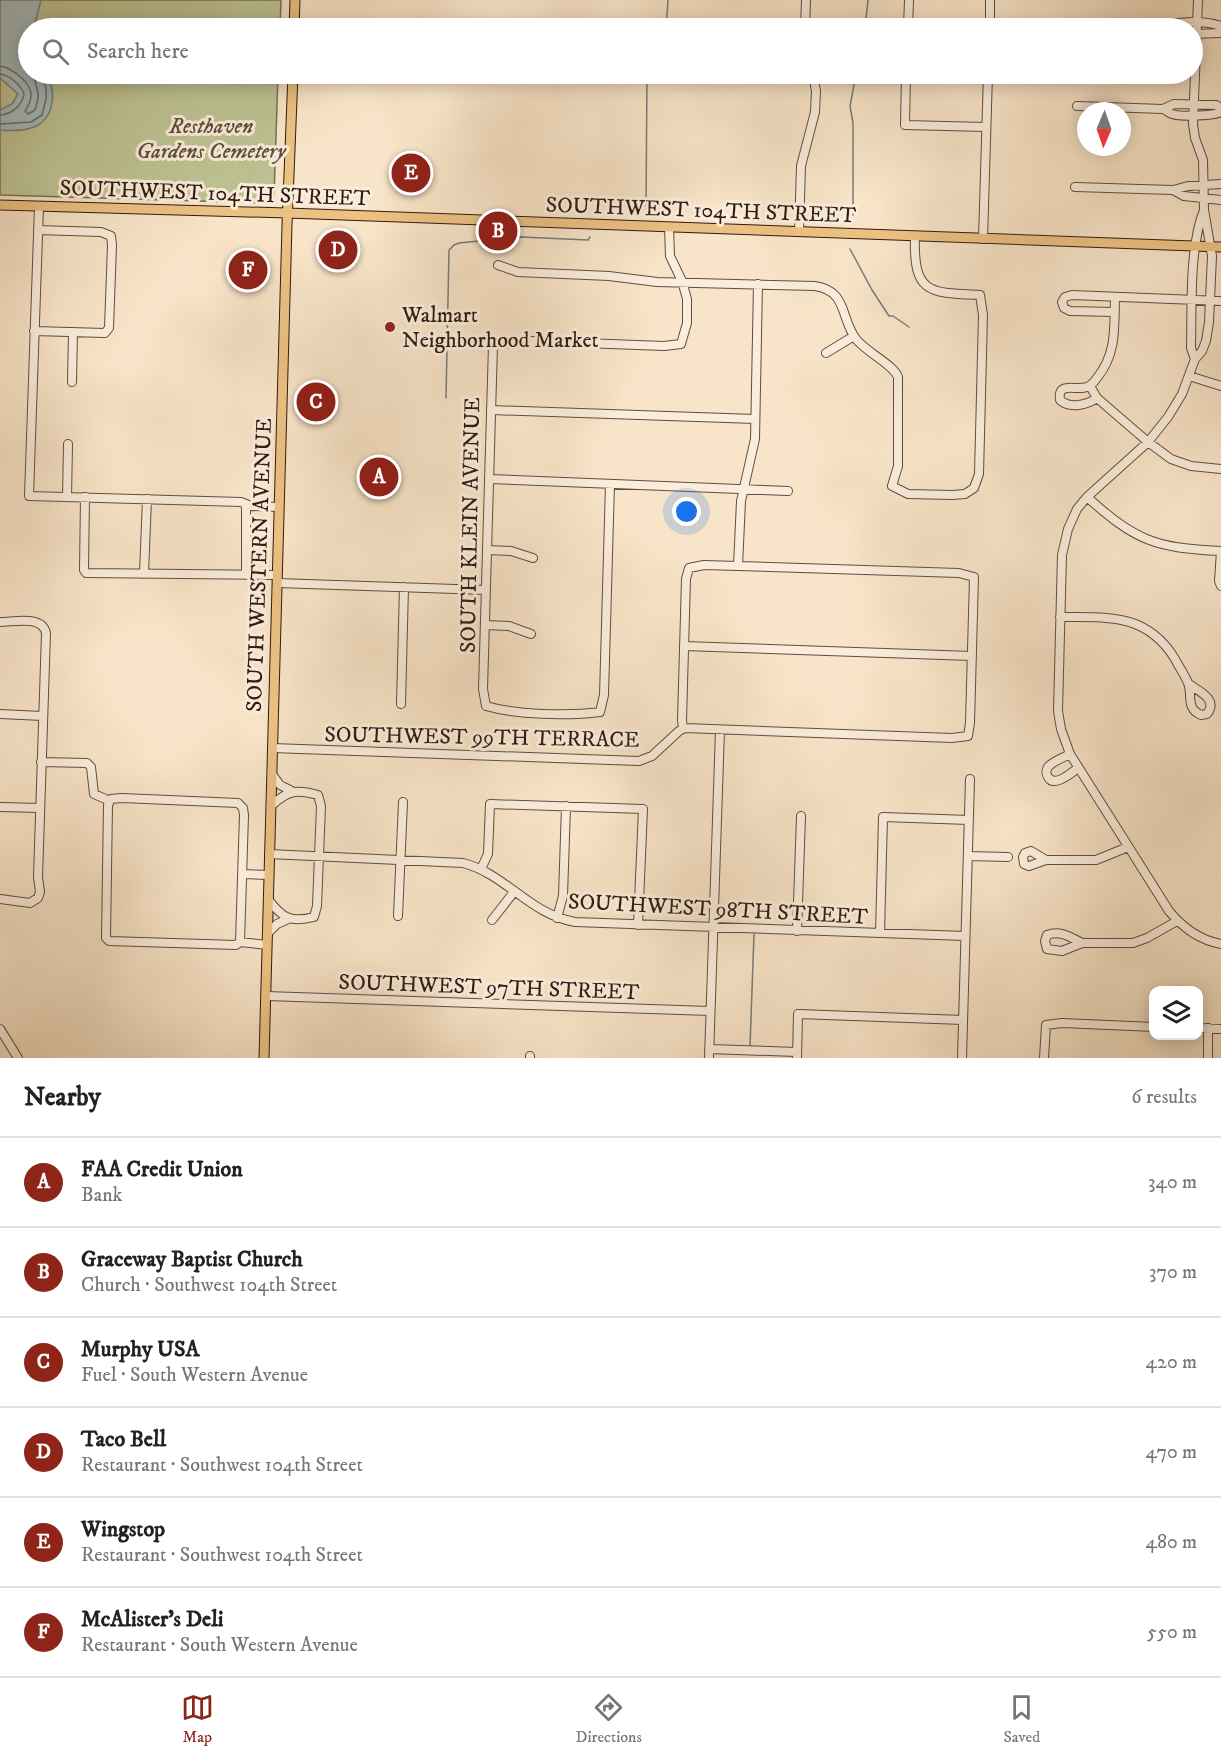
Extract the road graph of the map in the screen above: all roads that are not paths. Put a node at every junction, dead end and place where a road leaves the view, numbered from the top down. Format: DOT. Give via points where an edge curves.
graph roads {
  1 [pos="295,0"];
  2 [pos="806,0"];
  3 [pos="909,0"];
  4 [pos="990,0"];
  5 [pos="1198,0"];
  6 [pos="294,18"];
  7 [pos="805,18"];
  8 [pos="908,18"];
  9 [pos="990,18"];
  10 [pos="1197,18"];
  11 [pos="1203,24"];
  12 [pos="1221,26"];
  13 [pos="1221,33"];
  14 [pos="1203,34"];
  15 [pos="293,84"];
  16 [pos="815,84"];
  17 [pos="906,84"];
  18 [pos="988,84"];
  19 [pos="1194,84"];
  20 [pos="1194,104"];
  21 [pos="1131,108"];
  22 [pos="1163,109"];
  23 [pos="1221,110"];
  24 [pos="1194,114"];
  25 [pos="986,128"];
  26 [pos="1221,184"];
  27 [pos="1204,185"];
  28 [pos="1075,187"];
  29 [pos="1173,190"];
  30 [pos="1204,198"];
  31 [pos="1221,200"];
  32 [pos="0,205"];
  33 [pos="39,206"];
  34 [pos="1204,210"];
  35 [pos="287,213"];
  36 [pos="669,227"];
  37 [pos="38,230"];
  38 [pos="799,232"];
  39 [pos="915,236"];
  40 [pos="983,238"];
  41 [pos="1196,246"];
  42 [pos="1210,247"];
  43 [pos="1221,247"];
  44 [pos="498,265"];
  45 [pos="682,281"];
  46 [pos="758,284"];
  47 [pos="1114,298"];
  48 [pos="1193,300"];
  49 [pos="1210,301"];
  50 [pos="1221,301"];
  51 [pos="1114,312"];
  52 [pos="34,331"];
  53 [pos="73,332"];
  54 [pos="854,336"];
  55 [pos="826,353"];
  56 [pos="1195,359"];
  57 [pos="1189,376"];
  58 [pos="72,382"];
  59 [pos="1090,386"];
  60 [pos="1221,386"];
  61 [pos="1097,398"];
  62 [pos="491,410"];
  63 [pos="755,420"];
  64 [pos="1148,442"];
  65 [pos="68,444"];
  66 [pos="1221,469"];
  67 [pos="489,479"];
  68 [pos="610,484"];
  69 [pos="742,489"];
  70 [pos="788,491"];
  71 [pos="67,497"];
  72 [pos="85,497"];
  73 [pos="1087,497"];
  74 [pos="147,499"];
  75 [pos="246,504"];
  76 [pos="279,507"];
  77 [pos="487,550"];
  78 [pos="1221,551"];
  79 [pos="533,558"];
  80 [pos="738,566"];
  81 [pos="144,574"];
  82 [pos="246,575"];
  83 [pos="277,579"];
  84 [pos="1221,586"];
  85 [pos="404,587"];
  86 [pos="485,590"];
  87 [pos="1060,616"];
  88 [pos="0,622"];
  89 [pos="485,625"];
  90 [pos="531,634"];
  91 [pos="684,646"];
  92 [pos="972,656"];
  93 [pos="1189,684"];
  94 [pos="401,704"];
  95 [pos="0,714"];
  96 [pos="42,716"];
  97 [pos="683,728"];
  98 [pos="720,729"];
  99 [pos="272,748"];
  100 [pos="1070,754"];
  101 [pos="41,762"];
  102 [pos="1078,768"];
  103 [pos="272,774"];
  104 [pos="970,779"];
  105 [pos="292,791"];
  106 [pos="110,801"];
  107 [pos="403,802"];
  108 [pos="271,806"];
  109 [pos="566,806"];
  110 [pos="0,807"];
  111 [pos="40,808"];
  112 [pos="801,816"];
  113 [pos="969,820"];
  114 [pos="1128,847"];
  115 [pos="269,854"];
  116 [pos="319,856"];
  117 [pos="968,856"];
  118 [pos="1008,857"];
  119 [pos="400,859"];
  120 [pos="1046,860"];
  121 [pos="481,869"];
  122 [pos="243,874"];
  123 [pos="269,875"];
  124 [pos="514,892"];
  125 [pos="0,899"];
  126 [pos="268,900"];
  127 [pos="398,916"];
  128 [pos="288,918"];
  129 [pos="557,918"];
  130 [pos="492,920"];
  131 [pos="1177,921"];
  132 [pos="638,925"];
  133 [pos="713,928"];
  134 [pos="797,931"];
  135 [pos="880,933"];
  136 [pos="267,934"];
  137 [pos="965,936"];
  138 [pos="240,942"];
  139 [pos="1082,943"];
  140 [pos="267,945"];
  141 [pos="1221,945"];
  142 [pos="266,996"];
  143 [pos="710,1011"];
  144 [pos="963,1020"];
  145 [pos="1149,1026"];
  146 [pos="1203,1028"];
  147 [pos="1208,1028"];
  148 [pos="0,1029"];
  149 [pos="1221,1029"];
  150 [pos="709,1049"];
  151 [pos="797,1055"];
  152 [pos="18,1058"];
  153 [pos="264,1058"];
  154 [pos="709,1058"];
  155 [pos="962,1058"];
  156 [pos="1044,1058"];
  157 [pos="1208,1058"];
  1 -- 6 [label="main road"];
  2 -- 7 [label="street"];
  3 -- 8 [label="street"];
  4 -- 9 [label="street"];
  5 -- 10 [label="street"];
  11 -- 12 [label="street"];
  13 -- 14 [label="street"];
  15 -- 35 [label="main road, SOUTH WESTERN AVENUE"];
  16 -- 38 [label="street" via="815,112 801,166"];
  17 -- 25 [label="street" via="905,125"];
  18 -- 25 [label="street"];
  19 -- 20 [label="street"];
  20 -- 22 [label="street" via="1174,104"];
  20 -- 23 [label="street" via="1216,105"];
  20 -- 24 [label="street"];
  21 -- 22 [label="street"];
  22 -- 24 [label="street" via="1172,114"];
  23 -- 24 [label="street" via="1214,115"];
  24 -- 27 [label="street"];
  25 -- 40 [label="street"];
  26 -- 27 [label="street"];
  27 -- 29 [label="street"];
  27 -- 30 [label="street"];
  28 -- 29 [label="street"];
  29 -- 30 [label="street" via="1184,196"];
  30 -- 31 [label="street"];
  30 -- 34 [label="street"];
  32 -- 33 [label="main road, SOUTHWEST 104TH STREET"];
  33 -- 35 [label="main road, SOUTHWEST 104TH STREET"];
  33 -- 37 [label="street"];
  34 -- 41 [label="street"];
  34 -- 42 [label="street"];
  35 -- 36 [label="main road, SOUTHWEST 104TH STREET"];
  35 -- 76 [label="main road, SOUTH WESTERN AVENUE"];
  36 -- 38 [label="main road, SOUTHWEST 104TH STREET"];
  36 -- 45 [label="street" via="670,256"];
  37 -- 52 [label="street"];
  37 -- 53 [label="street" via="101,232 111,236 109,328 105,333"];
  38 -- 39 [label="main road, SOUTHWEST 104TH STREET"];
  39 -- 40 [label="main road, SOUTHWEST 104TH STREET"];
  39 -- 54 [label="street" via="915,267 926,286 939,294 980,296 983,315 979,466 978,480 971,491 957,495 908,494 892,486 898,466 899,381 895,370 866,350"];
  40 -- 41 [label="main road, SOUTHWEST 104TH STREET"];
  41 -- 42 [label="main road, SOUTHWEST 104TH STREET"];
  41 -- 48 [label="street"];
  42 -- 43 [label="main road, SOUTHWEST 104TH STREET"];
  42 -- 49 [label="street"];
  44 -- 45 [label="street" via="518,272"];
  45 -- 46 [label="street"];
  45 -- 62 [label="street, SOUTH KLEIN AVENUE" via="687,323 681,344 529,341 493,345"];
  46 -- 54 [label="street" via="815,286 831,291 841,303"];
  46 -- 63 [label="street"];
  47 -- 48 [label="street"];
  47 -- 51 [label="street"];
  47 -- 51 [label="street" via="1068,296 1062,302 1070,311"];
  48 -- 49 [label="street"];
  48 -- 56 [label="street" via="1191,348"];
  49 -- 50 [label="street"];
  49 -- 56 [label="street" via="1206,341"];
  51 -- 59 [label="street" via="1110,358"];
  52 -- 53 [label="street"];
  52 -- 71 [label="street" via="28,496"];
  53 -- 58 [label="street"];
  54 -- 55 [label="street"];
  56 -- 57 [label="street"];
  57 -- 60 [label="street"];
  57 -- 64 [label="street" via="1173,410"];
  59 -- 61 [label="street"];
  59 -- 61 [label="street" via="1063,388 1060,400 1085,405"];
  61 -- 64 [label="street"];
  62 -- 63 [label="street"];
  62 -- 67 [label="street, SOUTH KLEIN AVENUE"];
  63 -- 69 [label="street" via="754,446"];
  64 -- 66 [label="street" via="1185,465"];
  64 -- 73 [label="street"];
  65 -- 71 [label="street"];
  67 -- 68 [label="street"];
  67 -- 77 [label="street, SOUTH KLEIN AVENUE"];
  68 -- 69 [label="street"];
  68 -- 89 [label="street, SOUTH KLEIN AVENUE" via="604,695 600,712 503,711 486,706"];
  69 -- 70 [label="street"];
  69 -- 80 [label="street"];
  71 -- 72 [label="street"];
  72 -- 74 [label="street"];
  72 -- 81 [label="street" via="86,573"];
  73 -- 78 [label="street" via="1112,520 1140,537 1173,548"];
  73 -- 87 [label="street" via="1064,538"];
  74 -- 75 [label="street"];
  74 -- 81 [label="street"];
  75 -- 76 [label="street"];
  75 -- 82 [label="street"];
  76 -- 83 [label="main road, SOUTH WESTERN AVENUE"];
  77 -- 79 [label="street" via="511,550"];
  77 -- 86 [label="street, SOUTH KLEIN AVENUE"];
  78 -- 84 [label="street"];
  80 -- 91 [label="street" via="689,568"];
  80 -- 92 [label="street" via="959,573 974,577"];
  81 -- 82 [label="street"];
  82 -- 83 [label="street"];
  83 -- 85 [label="street"];
  83 -- 99 [label="main road, SOUTH WESTERN AVENUE"];
  85 -- 86 [label="street"];
  85 -- 94 [label="street"];
  86 -- 89 [label="street, SOUTH KLEIN AVENUE"];
  87 -- 93 [label="street" via="1113,618 1138,624 1165,645"];
  87 -- 100 [label="street" via="1059,717"];
  88 -- 96 [label="street" via="35,622 45,628"];
  89 -- 90 [label="street" via="509,626"];
  91 -- 92 [label="street"];
  91 -- 97 [label="street"];
  92 -- 98 [label="street" via="968,736"];
  95 -- 96 [label="street"];
  96 -- 101 [label="street"];
  97 -- 98 [label="street"];
  97 -- 99 [label="street, SOUTHWEST 99TH TERRACE" via="649,759 639,761"];
  98 -- 133 [label="street"];
  99 -- 103 [label="main road, SOUTH WESTERN AVENUE"];
  100 -- 102 [label="street"];
  100 -- 102 [label="street" via="1049,767 1048,777 1058,780"];
  101 -- 106 [label="street" via="87,763 91,767 94,794"];
  101 -- 111 [label="street"];
  102 -- 114 [label="street"];
  103 -- 105 [label="street" via="280,785"];
  103 -- 108 [label="main road, SOUTH WESTERN AVENUE"];
  104 -- 113 [label="street"];
  105 -- 108 [label="street"];
  105 -- 116 [label="street" via="318,795"];
  106 -- 122 [label="street" via="122,798 238,803 244,815"];
  106 -- 138 [label="street" via="106,939 225,945"];
  107 -- 119 [label="street"];
  108 -- 115 [label="main road, SOUTH WESTERN AVENUE"];
  109 -- 121 [label="street" via="490,804 488,854"];
  109 -- 129 [label="street" via="563,891"];
  109 -- 132 [label="street" via="643,809"];
  110 -- 111 [label="street"];
  111 -- 125 [label="street" via="39,896 30,903"];
  112 -- 134 [label="street"];
  113 -- 117 [label="street"];
  113 -- 135 [label="street" via="883,817"];
  114 -- 120 [label="street" via="1096,860"];
  114 -- 131 [label="street"];
  115 -- 116 [label="street, SOUTHWEST 98TH STREET"];
  115 -- 123 [label="main road, SOUTH WESTERN AVENUE"];
  116 -- 119 [label="street, SOUTHWEST 98TH STREET"];
  116 -- 128 [label="street" via="314,917"];
  117 -- 118 [label="street"];
  117 -- 137 [label="street"];
  119 -- 121 [label="street, SOUTHWEST 98TH STREET" via="455,862"];
  119 -- 127 [label="street"];
  121 -- 124 [label="street, SOUTHWEST 98TH STREET"];
  122 -- 123 [label="street"];
  122 -- 138 [label="street"];
  123 -- 126 [label="main road, SOUTH WESTERN AVENUE"];
  124 -- 129 [label="street, SOUTHWEST 98TH STREET"];
  124 -- 130 [label="street"];
  126 -- 128 [label="street"];
  126 -- 136 [label="main road, SOUTH WESTERN AVENUE"];
  128 -- 136 [label="street"];
  129 -- 132 [label="street, SOUTHWEST 98TH STREET"];
  131 -- 139 [label="street" via="1132,943"];
  131 -- 141 [label="street" via="1199,937"];
  132 -- 133 [label="street, SOUTHWEST 98TH STREET"];
  133 -- 134 [label="street, SOUTHWEST 98TH STREET"];
  133 -- 143 [label="street"];
  134 -- 135 [label="street, SOUTHWEST 98TH STREET"];
  135 -- 137 [label="street, SOUTHWEST 98TH STREET"];
  136 -- 140 [label="main road, SOUTH WESTERN AVENUE"];
  137 -- 144 [label="street"];
  138 -- 140 [label="street"];
  140 -- 142 [label="main road, SOUTH WESTERN AVENUE"];
  142 -- 143 [label="street, SOUTHWEST 97TH STREET"];
  142 -- 153 [label="main road, SOUTH WESTERN AVENUE"];
  143 -- 150 [label="street"];
  144 -- 151 [label="street" via="798,1014"];
  144 -- 155 [label="street"];
  145 -- 156 [label="street" via="1046,1025"];
  146 -- 147 [label="street"];
  147 -- 149 [label="street"];
  147 -- 157 [label="street"];
  148 -- 152 [label="street"];
  150 -- 151 [label="street"];
  150 -- 154 [label="street"];
}
